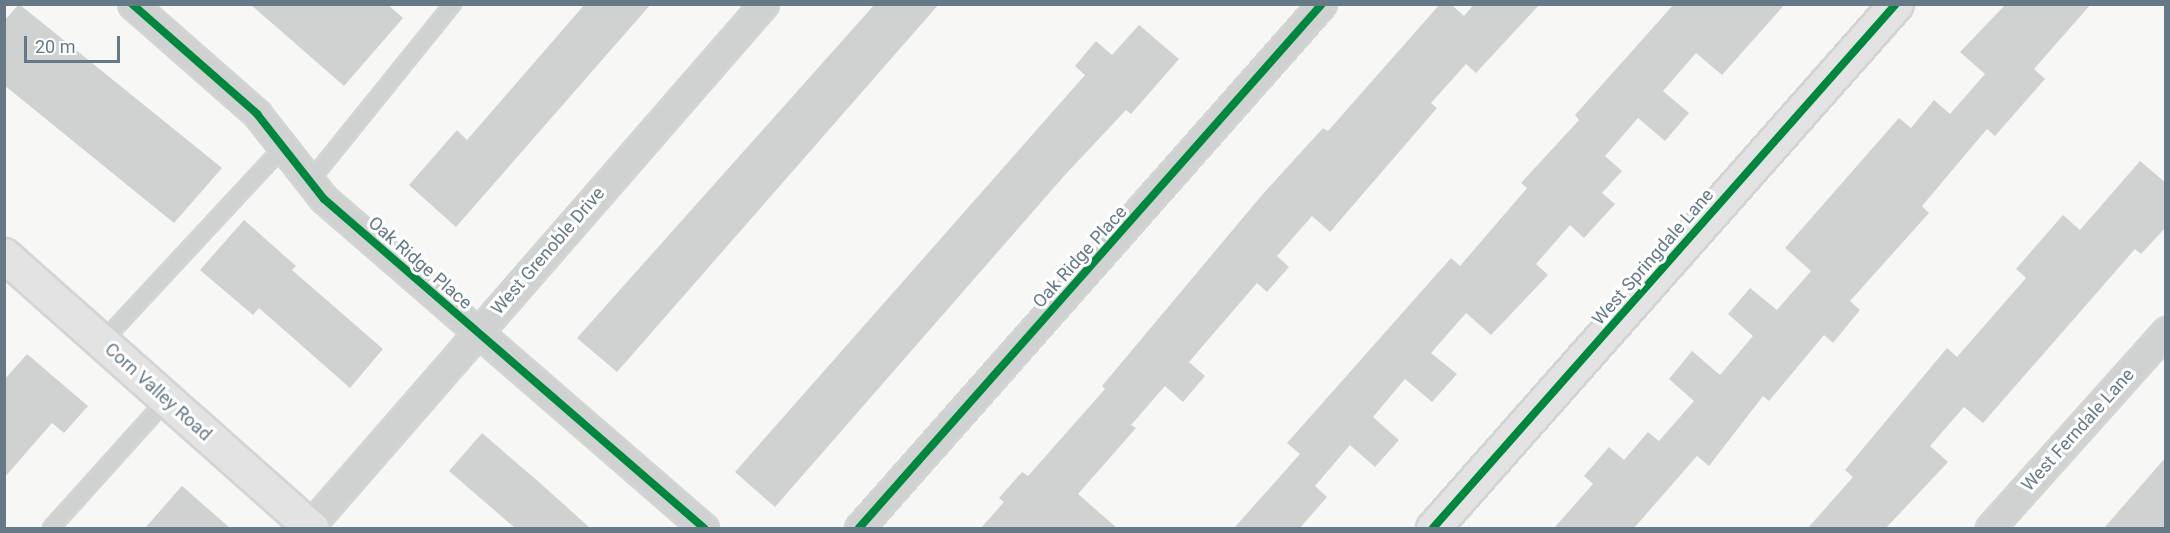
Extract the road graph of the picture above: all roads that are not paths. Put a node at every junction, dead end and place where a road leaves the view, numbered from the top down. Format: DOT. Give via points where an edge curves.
graph roads {
  1 [pos="132,4"];
  2 [pos="453,4"];
  3 [pos="764,4"];
  4 [pos="1322,4"];
  5 [pos="1896,4"];
  6 [pos="283,147"];
  7 [pos="310,182"];
  8 [pos="5,257"];
  9 [pos="2166,331"];
  10 [pos="476,333"];
  11 [pos="102,342"];
  12 [pos="167,399"];
  13 [pos="51,528"];
  14 [pos="310,528"];
  15 [pos="704,528"];
  16 [pos="859,528"];
  17 [pos="1433,528"];
  18 [pos="1990,528"];
  1 -- 6 [label="street, Oak Ridge Place" via="257,114"];
  2 -- 7 [label="lane"];
  3 -- 10 [label="street, West Grenoble Drive"];
  4 -- 16 [label="street, Oak Ridge Place"];
  5 -- 17 [label="street, West Springdale Lane"];
  6 -- 7 [label="street, Oak Ridge Place"];
  6 -- 11 [label="lane"];
  7 -- 10 [label="street, Oak Ridge Place"];
  8 -- 11 [label="street, Corn Valley Road"];
  9 -- 18 [label="street, West Ferndale Lane"];
  10 -- 14 [label="street, West Grenoble Drive"];
  10 -- 15 [label="street, Oak Ridge Place"];
  11 -- 12 [label="street, Corn Valley Road"];
  12 -- 13 [label="lane"];
  12 -- 14 [label="street, Corn Valley Road"];
}
